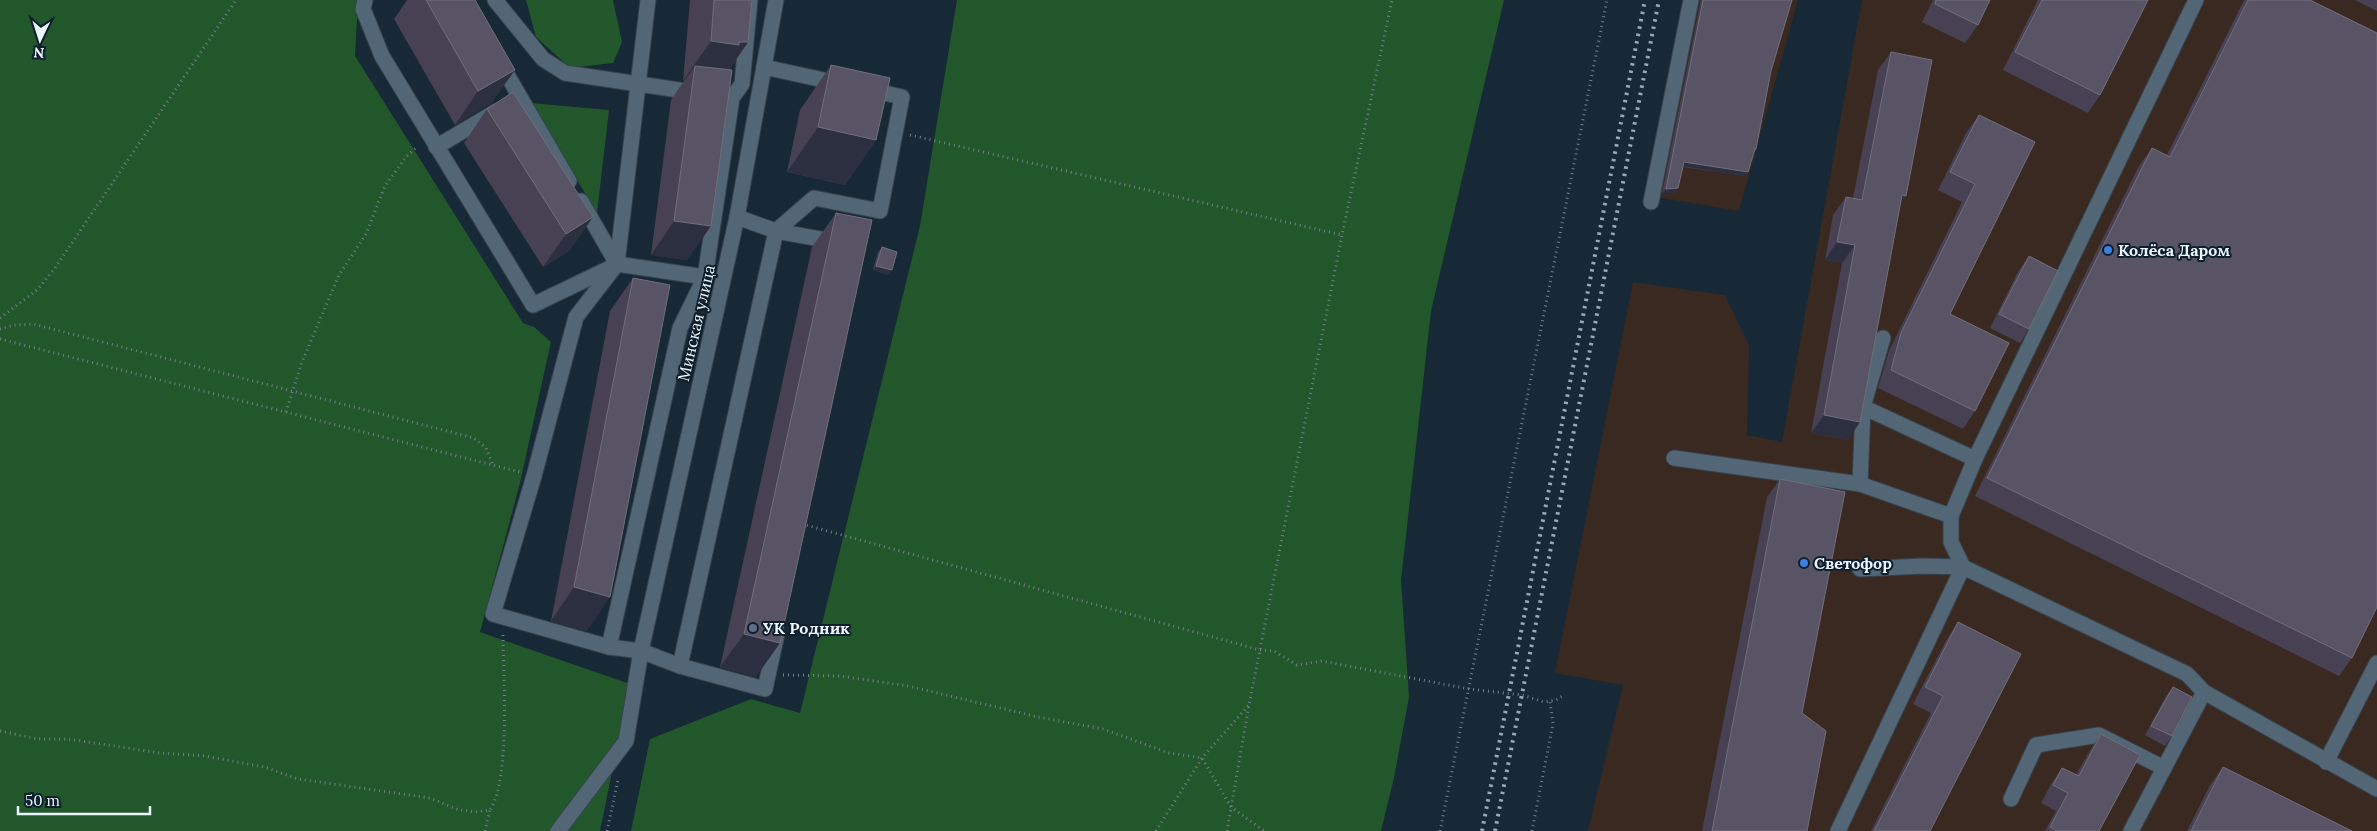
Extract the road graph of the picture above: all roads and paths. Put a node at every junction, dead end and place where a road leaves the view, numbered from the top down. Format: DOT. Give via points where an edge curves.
graph roads {
  1 [pos="236,0"];
  2 [pos="365,0"];
  3 [pos="495,0"];
  4 [pos="648,0"];
  5 [pos="750,0"];
  6 [pos="776,0"];
  7 [pos="1392,0"];
  8 [pos="1607,0"];
  9 [pos="1691,0"];
  10 [pos="2196,0"];
  11 [pos="492,50"];
  12 [pos="764,67"];
  13 [pos="638,84"];
  14 [pos="520,97"];
  15 [pos="732,98"];
  16 [pos="895,132"];
  17 [pos="436,147"];
  18 [pos="1651,202"];
  19 [pos="737,217"];
  20 [pos="776,231"];
  21 [pos="1342,235"];
  22 [pos="853,244"];
  23 [pos="617,264"];
  24 [pos="705,277"];
  25 [pos="0,318"];
  26 [pos="0,329"];
  27 [pos="1883,338"];
  28 [pos="0,339"];
  29 [pos="292,391"];
  30 [pos="1863,407"];
  31 [pos="286,412"];
  32 [pos="1674,458"];
  33 [pos="1975,460"];
  34 [pos="494,465"];
  35 [pos="534,476"];
  36 [pos="1860,484"];
  37 [pos="1951,516"];
  38 [pos="801,524"];
  39 [pos="1963,566"];
  40 [pos="1860,569"];
  41 [pos="503,617"];
  42 [pos="780,618"];
  43 [pos="610,647"];
  44 [pos="1260,650"];
  45 [pos="641,651"];
  46 [pos="2377,663"];
  47 [pos="680,666"];
  48 [pos="768,675"];
  49 [pos="1469,690"];
  50 [pos="2204,692"];
  51 [pos="1564,695"];
  52 [pos="1550,702"];
  53 [pos="1249,705"];
  54 [pos="0,731"];
  55 [pos="1202,758"];
  56 [pos="2326,762"];
  57 [pos="2164,768"];
  58 [pos="618,777"];
  59 [pos="2377,789"];
  60 [pos="2010,799"];
  61 [pos="1232,807"];
  62 [pos="490,810"];
  63 [pos="484,831"];
  64 [pos="558,831"];
  65 [pos="607,831"];
  66 [pos="1156,831"];
  67 [pos="1226,831"];
  68 [pos="1264,831"];
  69 [pos="1440,831"];
  70 [pos="1532,831"];
  71 [pos="1838,831"];
  72 [pos="2132,831"];
  1 -- 25 [label="path" via="55,268 37,290"];
  2 -- 17 [label="street" via="364,9 382,56"];
  3 -- 13 [label="street" via="543,59 565,73"];
  4 -- 13 [label="street"];
  5 -- 15 [label="street" via="742,84"];
  6 -- 12 [label="street, Минская улица"];
  7 -- 21 [label="path"];
  8 -- 49 [label="path"];
  9 -- 18 [label="street"];
  10 -- 33 [label="street"];
  11 -- 14 [label="street"];
  12 -- 16 [label="street" via="902,96"];
  12 -- 19 [label="street, Минская улица"];
  13 -- 15 [label="street"];
  13 -- 23 [label="street"];
  14 -- 17 [label="street"];
  14 -- 23 [label="street"];
  15 -- 24 [label="street"];
  16 -- 20 [label="street" via="880,211 814,198"];
  16 -- 21 [label="path"];
  17 -- 23 [label="street" via="533,305"];
  17 -- 29 [label="path" via="416,146 385,186 366,234 339,275"];
  19 -- 20 [label="street"];
  19 -- 45 [label="street, Минская улица"];
  20 -- 22 [label="street"];
  20 -- 47 [label="street"];
  21 -- 44 [label="path"];
  23 -- 24 [label="street"];
  23 -- 35 [label="street" via="576,318"];
  24 -- 43 [label="street" via="680,328"];
  26 -- 29 [label="path" via="33,324"];
  27 -- 30 [label="street"];
  28 -- 31 [label="path"];
  29 -- 31 [label="path"];
  29 -- 34 [label="path" via="474,438 486,448"];
  30 -- 33 [label="street"];
  30 -- 36 [label="street"];
  31 -- 34 [label="path"];
  32 -- 36 [label="street"];
  33 -- 37 [label="street"];
  34 -- 35 [label="path"];
  35 -- 41 [label="street" via="493,614"];
  36 -- 37 [label="street"];
  37 -- 39 [label="street" via="1951,542"];
  38 -- 44 [label="path"];
  39 -- 40 [label="street"];
  39 -- 50 [label="street" via="2187,674"];
  39 -- 71 [label="street"];
  41 -- 43 [label="street"];
  41 -- 62 [label="path" via="501,770"];
  42 -- 48 [label="street"];
  43 -- 45 [label="street"];
  44 -- 49 [label="path" via="1274,651 1297,665 1322,661"];
  44 -- 53 [label="path"];
  45 -- 47 [label="street"];
  45 -- 64 [label="street, Минская улица" via="626,741"];
  46 -- 56 [label="street"];
  47 -- 48 [label="street" via="765,689"];
  48 -- 55 [label="path" via="840,676 908,686 1103,729 1170,753"];
  49 -- 52 [label="path" via="1522,695"];
  49 -- 69 [label="path"];
  50 -- 56 [label="street"];
  50 -- 57 [label="street"];
  51 -- 52 [label="path"];
  52 -- 70 [label="path" via="1553,724"];
  53 -- 55 [label="path"];
  53 -- 61 [label="path"];
  54 -- 62 [label="path" via="38,739 68,739 160,753 206,756 264,767 298,779 430,798 459,810"];
  55 -- 61 [label="path"];
  55 -- 66 [label="path"];
  56 -- 59 [label="street"];
  57 -- 60 [label="street" via="2099,735 2036,745"];
  57 -- 72 [label="street"];
  58 -- 65 [label="path"];
  61 -- 67 [label="path"];
  61 -- 68 [label="path"];
  62 -- 63 [label="path"];
}
